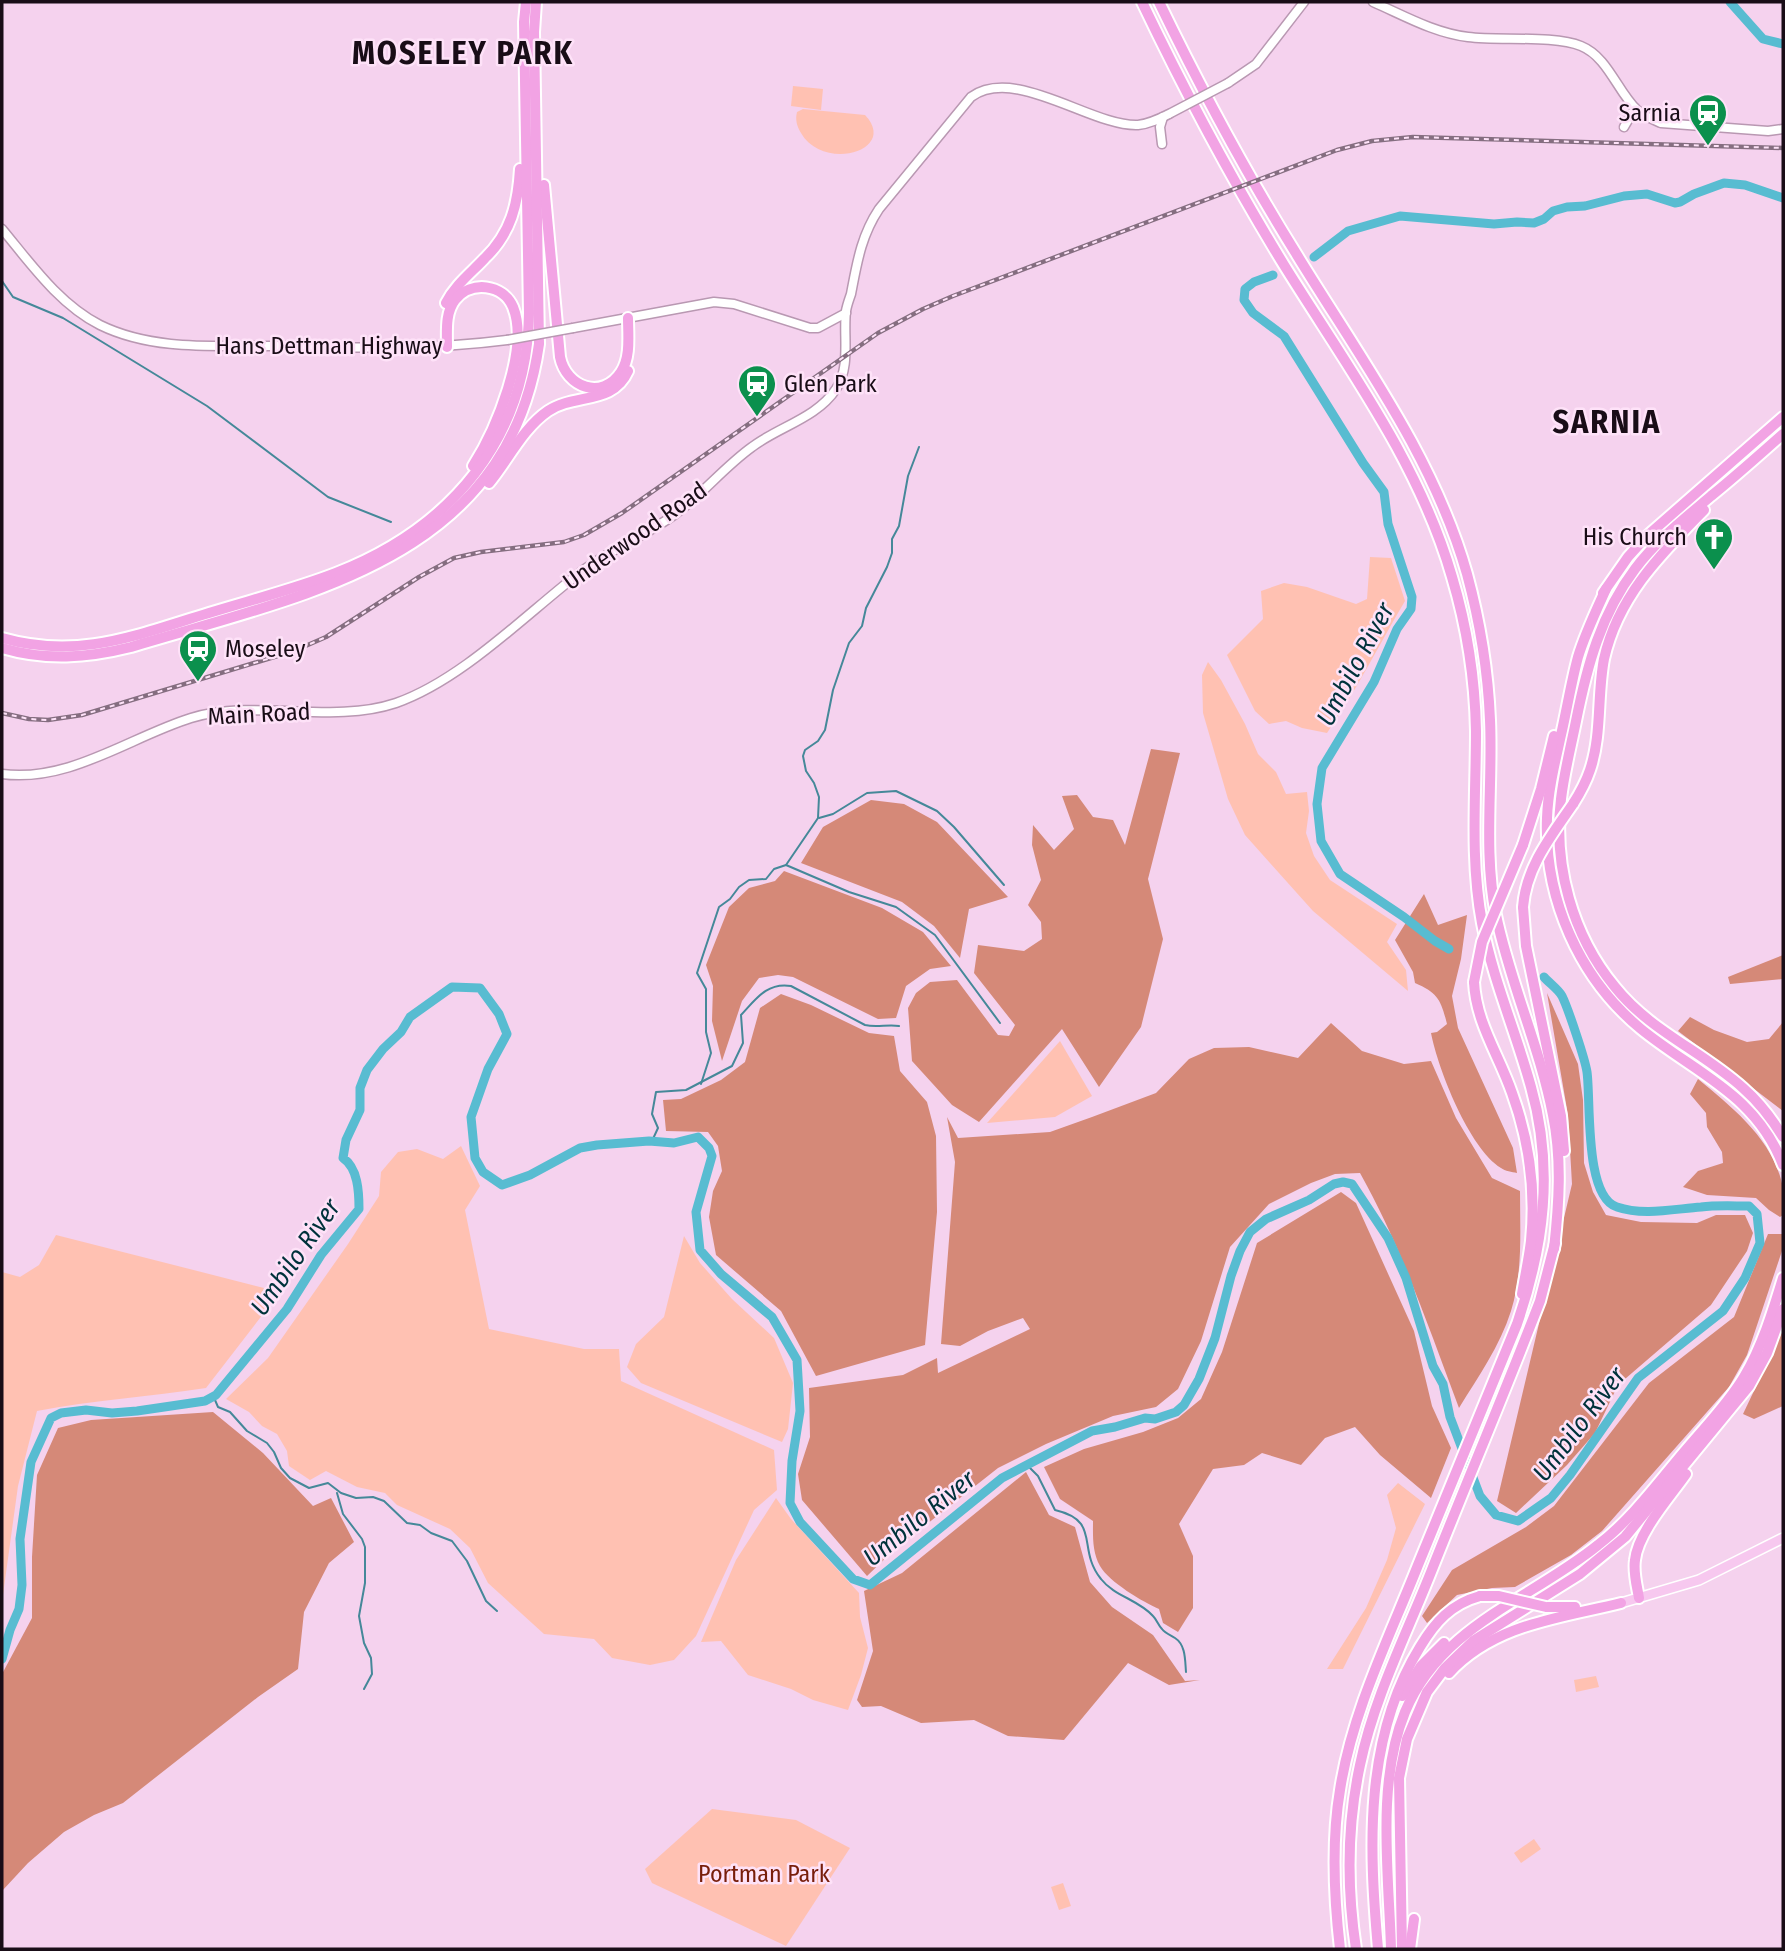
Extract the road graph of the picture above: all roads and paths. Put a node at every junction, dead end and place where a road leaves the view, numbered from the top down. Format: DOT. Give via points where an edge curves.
graph roads {
  1 [pos="526,2"];
  2 [pos="536,2"];
  3 [pos="1142,2"];
  4 [pos="1159,2"];
  5 [pos="1373,2"];
  6 [pos="1300,4"];
  7 [pos="524,71"];
  8 [pos="535,98"];
  9 [pos="1635,108"];
  10 [pos="1166,116"];
  11 [pos="1624,127"];
  12 [pos="1783,129"];
  13 [pos="1162,144"];
  14 [pos="2,229"];
  15 [pos="846,313"];
  16 [pos="632,317"];
  17 [pos="443,347"];
  18 [pos="1783,411"];
  19 [pos="1783,417"];
  20 [pos="1783,434"];
  21 [pos="1755,439"];
  22 [pos="1740,472"];
  23 [pos="429,520"];
  24 [pos="398,553"];
  25 [pos="1606,589"];
  26 [pos="505,633"];
  27 [pos="2,638"];
  28 [pos="2,648"];
  29 [pos="2,774"];
  30 [pos="1783,1137"];
  31 [pos="1783,1165"];
  32 [pos="1554,1249"];
  33 [pos="1783,1278"];
  34 [pos="1783,1309"];
  35 [pos="1517,1324"];
  36 [pos="1707,1439"];
  37 [pos="1783,1538"];
  38 [pos="1569,1566"];
  39 [pos="1639,1596"];
  40 [pos="1620,1601"];
  41 [pos="1381,1750"];
  42 [pos="1399,1778"];
  43 [pos="1414,1919"];
  44 [pos="1340,1949"];
  45 [pos="1356,1949"];
  46 [pos="1378,1949"];
  47 [pos="1391,1949"];
  48 [pos="1402,1949"];
  49 [pos="1410,1949"];
  1 -- 7 [label="highway"];
  2 -- 8 [label="highway"];
  3 -- 35 [label="highway" via="1210,138 1409,469 1440,537 1461,609 1476,728 1475,856 1482,920 1535,1102 1545,1158 1541,1234"];
  4 -- 32 [label="highway" via="1228,139 1426,469 1453,532 1482,640 1491,723 1490,854 1495,909 1553,1116 1559,1181"];
  5 -- 9 [label="main road" via="1459,36 1583,47 1601,60"];
  6 -- 10 [label="main road, Underwood Road, bridge" via="1256,64"];
  7 -- 17 [label="highway" via="520,172 513,215 498,244 444,307"];
  7 -- 23 [label="highway" via="529,313 525,368 494,447"];
  8 -- 16 [label="highway" via="558,343 570,379 594,387 616,378 626,358"];
  8 -- 24 [label="highway" via="540,318 537,361 527,402 507,445 473,492"];
  9 -- 11 [label="main road"];
  9 -- 12 [label="main road" via="1661,123"];
  10 -- 13 [label="main road" via="1160,127"];
  10 -- 15 [label="main road, Underwood Road" via="1128,125 1025,91 978,92 873,218 859,251"];
  14 -- 17 [label="main road, Hans Dettman Highway" via="72,307 131,337 168,344"];
  15 -- 16 [label="main road, Hans Dettman Highway" via="814,328 714,302"];
  15 -- 26 [label="main road, Underwood Road" via="840,383 824,403 753,445 674,515 595,561"];
  16 -- 17 [label="main road, Hans Dettman Highway, bridge"];
  16 -- 24 [label="highway" via="632,359 621,383 606,394 549,411 461,512 426,539"];
  17 -- 23 [label="highway" via="450,308 464,293 485,287 509,300 516,339 501,411 473,465"];
  18 -- 21 [label="highway"];
  19 -- 21 [label="highway"];
  20 -- 22 [label="highway"];
  21 -- 25 [label="highway" via="1647,536"];
  22 -- 30 [label="highway" via="1647,555 1608,613 1583,686 1561,799 1560,853 1576,919 1614,986 1659,1029 1743,1087"];
  22 -- 32 [label="highway, bridge" via="1662,553 1624,605 1604,660 1593,762 1528,879 1523,907 1526,946 1564,1137 1564,1193"];
  23 -- 27 [label="highway" via="383,551 335,573 121,639 59,648"];
  24 -- 28 [label="highway" via="335,584 116,651 57,657"];
  25 -- 31 [label="highway" via="1579,656 1552,779 1547,838 1555,895 1577,950 1612,1001 1655,1040 1736,1097 1763,1126"];
  25 -- 35 [label="highway, bridge" via="1589,615 1572,661 1541,789 1479,952 1474,982 1477,1010 1518,1111 1530,1170 1531,1242"];
  26 -- 29 [label="main road, Main Road" via="439,681 395,703 340,711 208,714 60,769"];
  32 -- 45 [label="highway" via="1540,1301 1366,1744 1354,1797 1350,1857"];
  33 -- 38 [label="highway" via="1755,1354 1736,1389 1629,1517"];
  34 -- 36 [label="highway" via="1754,1379"];
  35 -- 44 [label="highway" via="1368,1688 1352,1740 1340,1790 1335,1860"];
  36 -- 39 [label="highway" via="1641,1540 1635,1559"];
  36 -- 42 [label="highway" via="1614,1547 1454,1658 1417,1712 1406,1739"];
  37 -- 39 [label="main road" via="1699,1580"];
  38 -- 41 [label="highway" via="1479,1615 1435,1651 1403,1693"];
  38 -- 47 [label="highway" via="1463,1634 1429,1670 1412,1698 1389,1773"];
  39 -- 40 [label="main road"];
  40 -- 41 [label="highway, bridge" via="1569,1608 1480,1596 1449,1610 1414,1657 1393,1701"];
  40 -- 42 [label="highway" via="1528,1625 1491,1640 1462,1660 1424,1707"];
  41 -- 46 [label="highway" via="1371,1872"];
  42 -- 48 [label="highway"];
  43 -- 49 [label="highway"];
}
